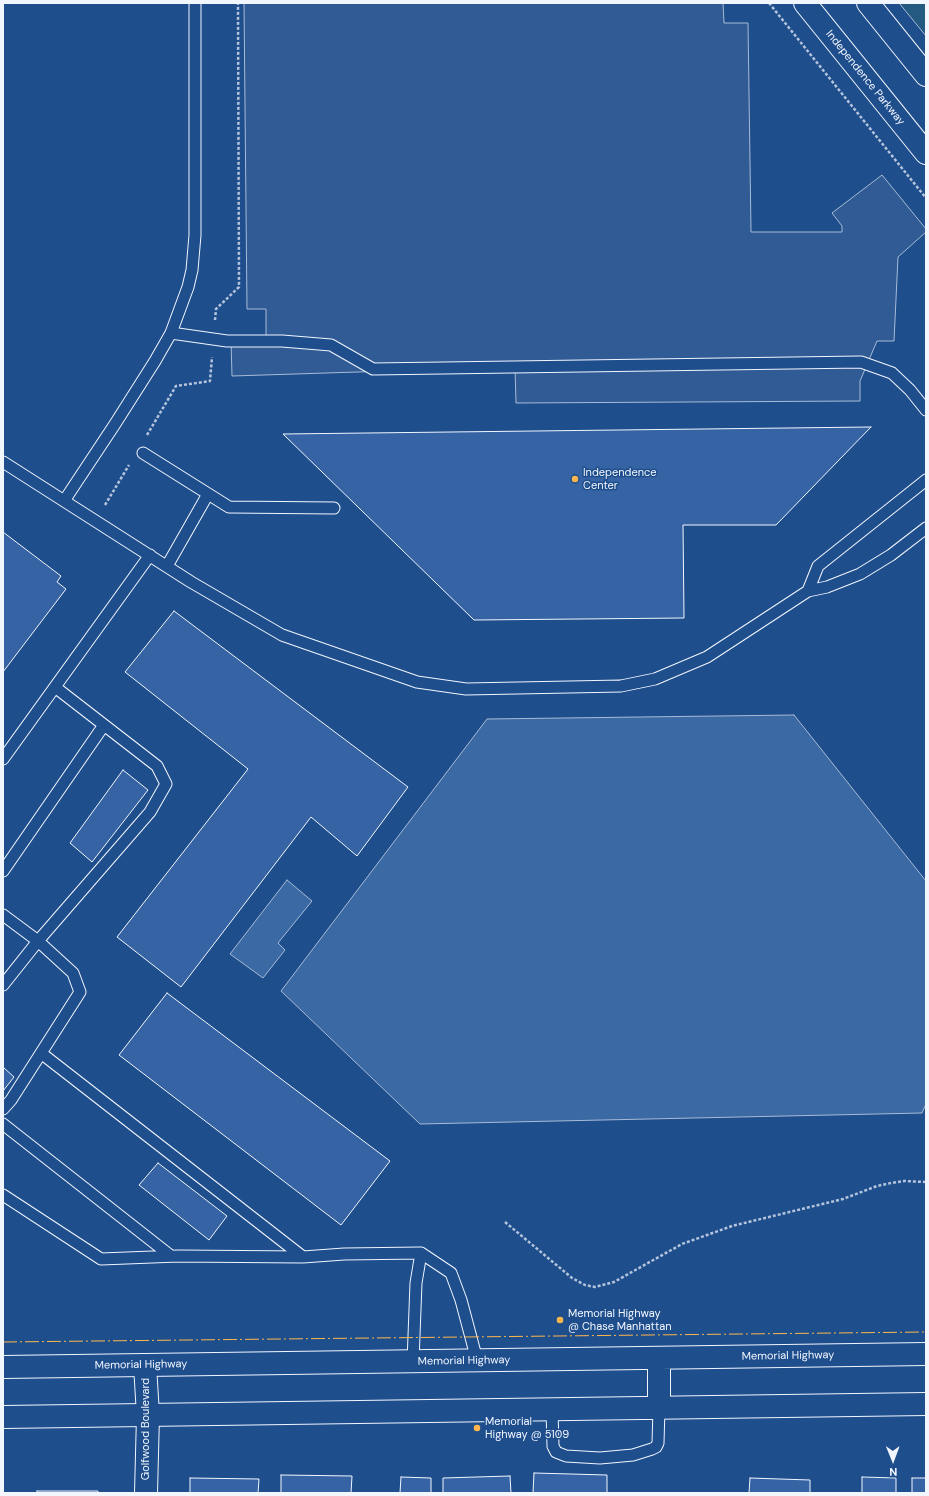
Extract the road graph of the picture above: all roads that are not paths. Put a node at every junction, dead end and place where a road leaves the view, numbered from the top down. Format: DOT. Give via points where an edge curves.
graph roads {
  1 [pos="195,3"];
  2 [pos="805,3"];
  3 [pos="868,3"];
  4 [pos="926,75"];
  5 [pos="926,153"];
  6 [pos="171,332"];
  7 [pos="926,410"];
  8 [pos="143,453"];
  9 [pos="3,462"];
  10 [pos="926,480"];
  11 [pos="208,494"];
  12 [pos="64,501"];
  13 [pos="334,508"];
  14 [pos="926,528"];
  15 [pos="150,555"];
  16 [pos="167,566"];
  17 [pos="808,591"];
  18 [pos="54,687"];
  19 [pos="104,725"];
  20 [pos="3,759"];
  21 [pos="3,871"];
  22 [pos="3,915"];
  23 [pos="38,941"];
  24 [pos="3,985"];
  25 [pos="41,1053"];
  26 [pos="3,1109"];
  27 [pos="3,1124"];
  28 [pos="3,1195"];
  29 [pos="422,1253"];
  30 [pos="171,1256"];
  31 [pos="303,1257"];
  32 [pos="926,1354"];
  33 [pos="659,1358"];
  34 [pos="477,1360"];
  35 [pos="413,1362"];
  36 [pos="145,1365"];
  37 [pos="3,1368"];
  38 [pos="926,1404"];
  39 [pos="659,1408"];
  40 [pos="552,1410"];
  41 [pos="148,1415"];
  42 [pos="3,1417"];
  43 [pos="146,1493"];
  1 -- 6 [label="lane" via="194,253 188,287"];
  2 -- 5 [label="main road, Independence Parkway"];
  3 -- 4 [label="main road"];
  6 -- 7 [label="lane" via="227,341 331,344 374,369 861,362 892,373"];
  6 -- 12 [label="lane" via="116,424"];
  8 -- 11 [label="lane"];
  9 -- 12 [label="lane"];
  10 -- 17 [label="lane" via="818,566"];
  11 -- 13 [label="lane" via="229,507"];
  11 -- 16 [label="lane"];
  12 -- 15 [label="lane"];
  14 -- 17 [label="lane" via="891,556 860,574"];
  15 -- 16 [label="lane"];
  15 -- 18 [label="lane"];
  16 -- 17 [label="lane" via="282,635 417,682 466,689 621,686 655,679 708,658"];
  18 -- 19 [label="lane"];
  18 -- 20 [label="lane"];
  19 -- 21 [label="lane"];
  19 -- 23 [label="lane" via="157,766 166,784 150,812"];
  22 -- 23 [label="lane"];
  23 -- 24 [label="lane"];
  23 -- 25 [label="lane" via="73,973 80,992"];
  25 -- 26 [label="lane"];
  25 -- 31 [label="lane"];
  27 -- 30 [label="lane"];
  28 -- 30 [label="lane" via="101,1259"];
  29 -- 31 [label="lane"];
  29 -- 34 [label="lane" via="451,1273"];
  29 -- 35 [label="lane" via="416,1283"];
  30 -- 31 [label="lane"];
  32 -- 33 [label="main road, Memorial Highway"];
  33 -- 34 [label="main road, Memorial Highway"];
  33 -- 39 [label="main road"];
  34 -- 35 [label="main road, Memorial Highway"];
  35 -- 36 [label="main road, Memorial Highway"];
  36 -- 37 [label="main road, Memorial Highway"];
  36 -- 41 [label="main road, Golfwood Boulevard"];
  38 -- 39 [label="main road"];
  39 -- 40 [label="main road"];
  39 -- 40 [label="lane" via="656,1447 633,1455 600,1458 566,1456 556,1452 553,1446"];
  40 -- 41 [label="main road"];
  41 -- 42 [label="main road"];
  41 -- 43 [label="main road, Golfwood Boulevard"];
}
